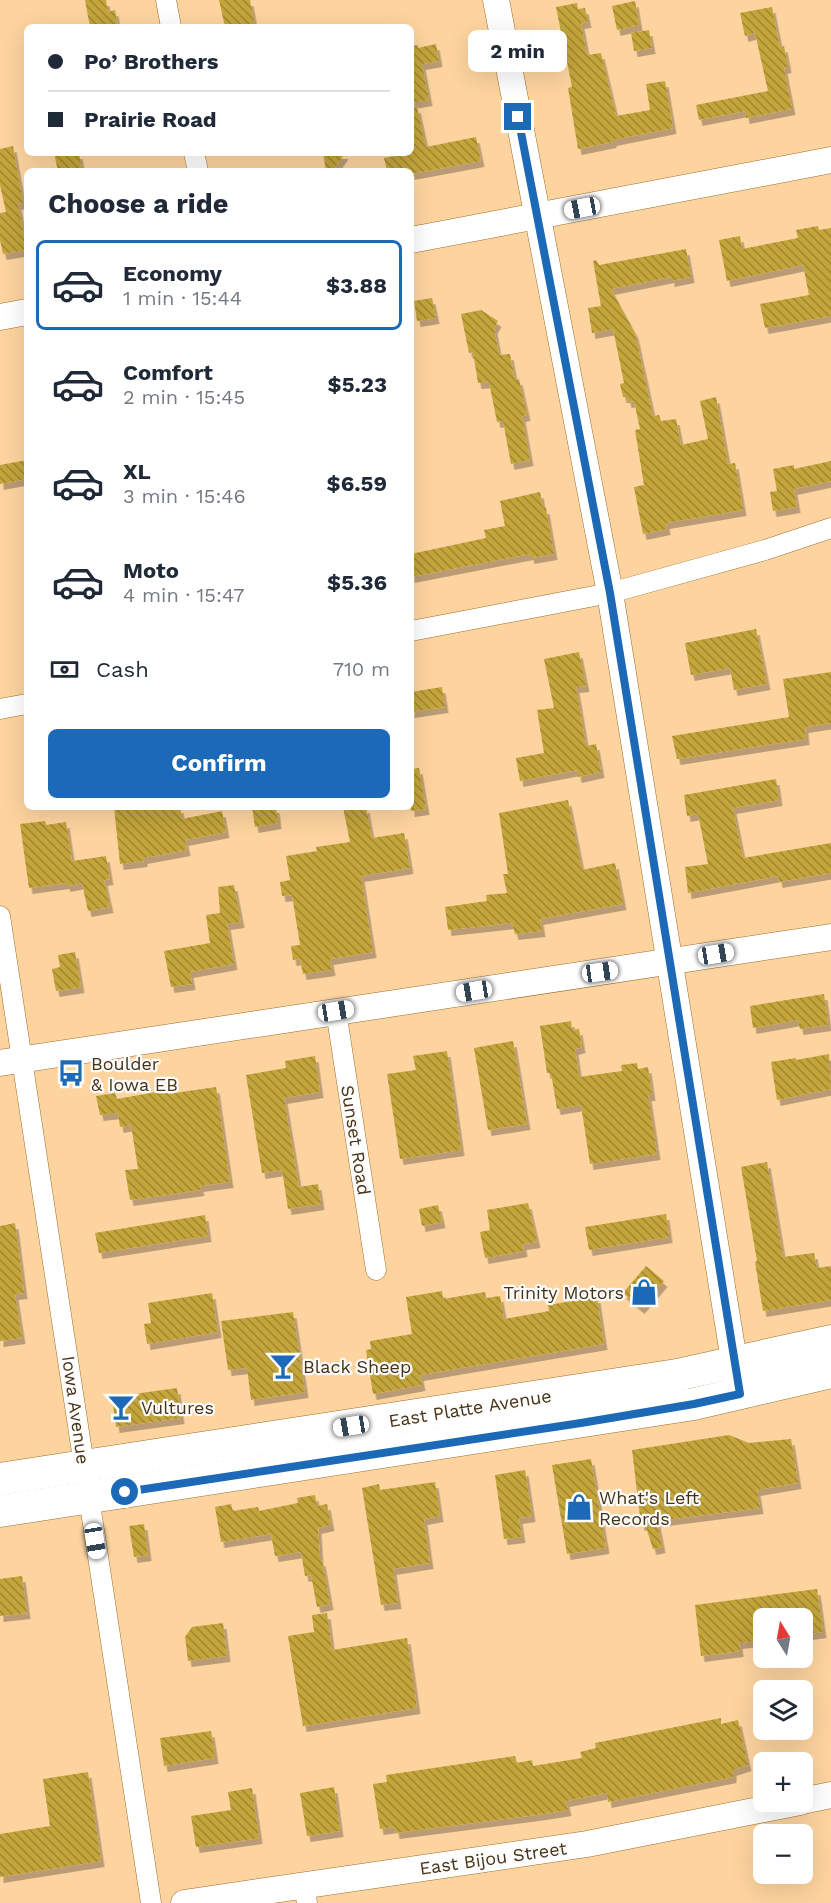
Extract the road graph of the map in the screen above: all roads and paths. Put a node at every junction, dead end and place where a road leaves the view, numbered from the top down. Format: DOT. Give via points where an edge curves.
graph roads {
  1 [pos="166,0"];
  2 [pos="496,0"];
  3 [pos="170,24"];
  4 [pos="831,160"];
  5 [pos="538,216"];
  6 [pos="414,239"];
  7 [pos="24,313"];
  8 [pos="0,317"];
  9 [pos="831,528"];
  10 [pos="610,593"];
  11 [pos="414,630"];
  12 [pos="24,705"];
  13 [pos="0,709"];
  14 [pos="0,916"];
  15 [pos="831,937"];
  16 [pos="670,961"];
  17 [pos="336,1011"];
  18 [pos="12,1061"];
  19 [pos="376,1270"];
  20 [pos="831,1341"];
  21 [pos="735,1364"];
  22 [pos="831,1372"];
  23 [pos="740,1394"];
  24 [pos="85,1467"];
  25 [pos="0,1479"];
  26 [pos="88,1498"];
  27 [pos="0,1511"];
  28 [pos="831,1795"];
  29 [pos="813,1799"];
  30 [pos="753,1811"];
  31 [pos="306,1895"];
  32 [pos="151,1903"];
  33 [pos="184,1903"];
  1 -- 3 [label="street"];
  2 -- 5 [label="street"];
  4 -- 5 [label="street"];
  5 -- 6 [label="street"];
  5 -- 10 [label="street"];
  7 -- 8 [label="street"];
  9 -- 10 [label="street"];
  10 -- 11 [label="street"];
  10 -- 16 [label="street"];
  12 -- 13 [label="street"];
  14 -- 18 [label="street, Iowa Avenue"];
  15 -- 16 [label="street"];
  16 -- 17 [label="street"];
  16 -- 21 [label="street"];
  17 -- 18 [label="street"];
  17 -- 19 [label="street, Sunset Road"];
  18 -- 24 [label="street, Iowa Avenue"];
  20 -- 21 [label="main road, East Platte Avenue"];
  21 -- 23 [label="street"];
  21 -- 24 [label="main road, East Platte Avenue" via="559,1395"];
  22 -- 23 [label="main road, East Platte Avenue"];
  23 -- 26 [label="main road, East Platte Avenue" via="581,1423"];
  24 -- 25 [label="main road, East Platte Avenue"];
  24 -- 26 [label="street, Iowa Avenue"];
  26 -- 27 [label="main road, East Platte Avenue"];
  26 -- 32 [label="street, Iowa Avenue"];
  28 -- 29 [label="street, East Bijou Street"];
  30 -- 31 [label="street, East Bijou Street"];
  31 -- 33 [label="street, East Bijou Street"];
}
